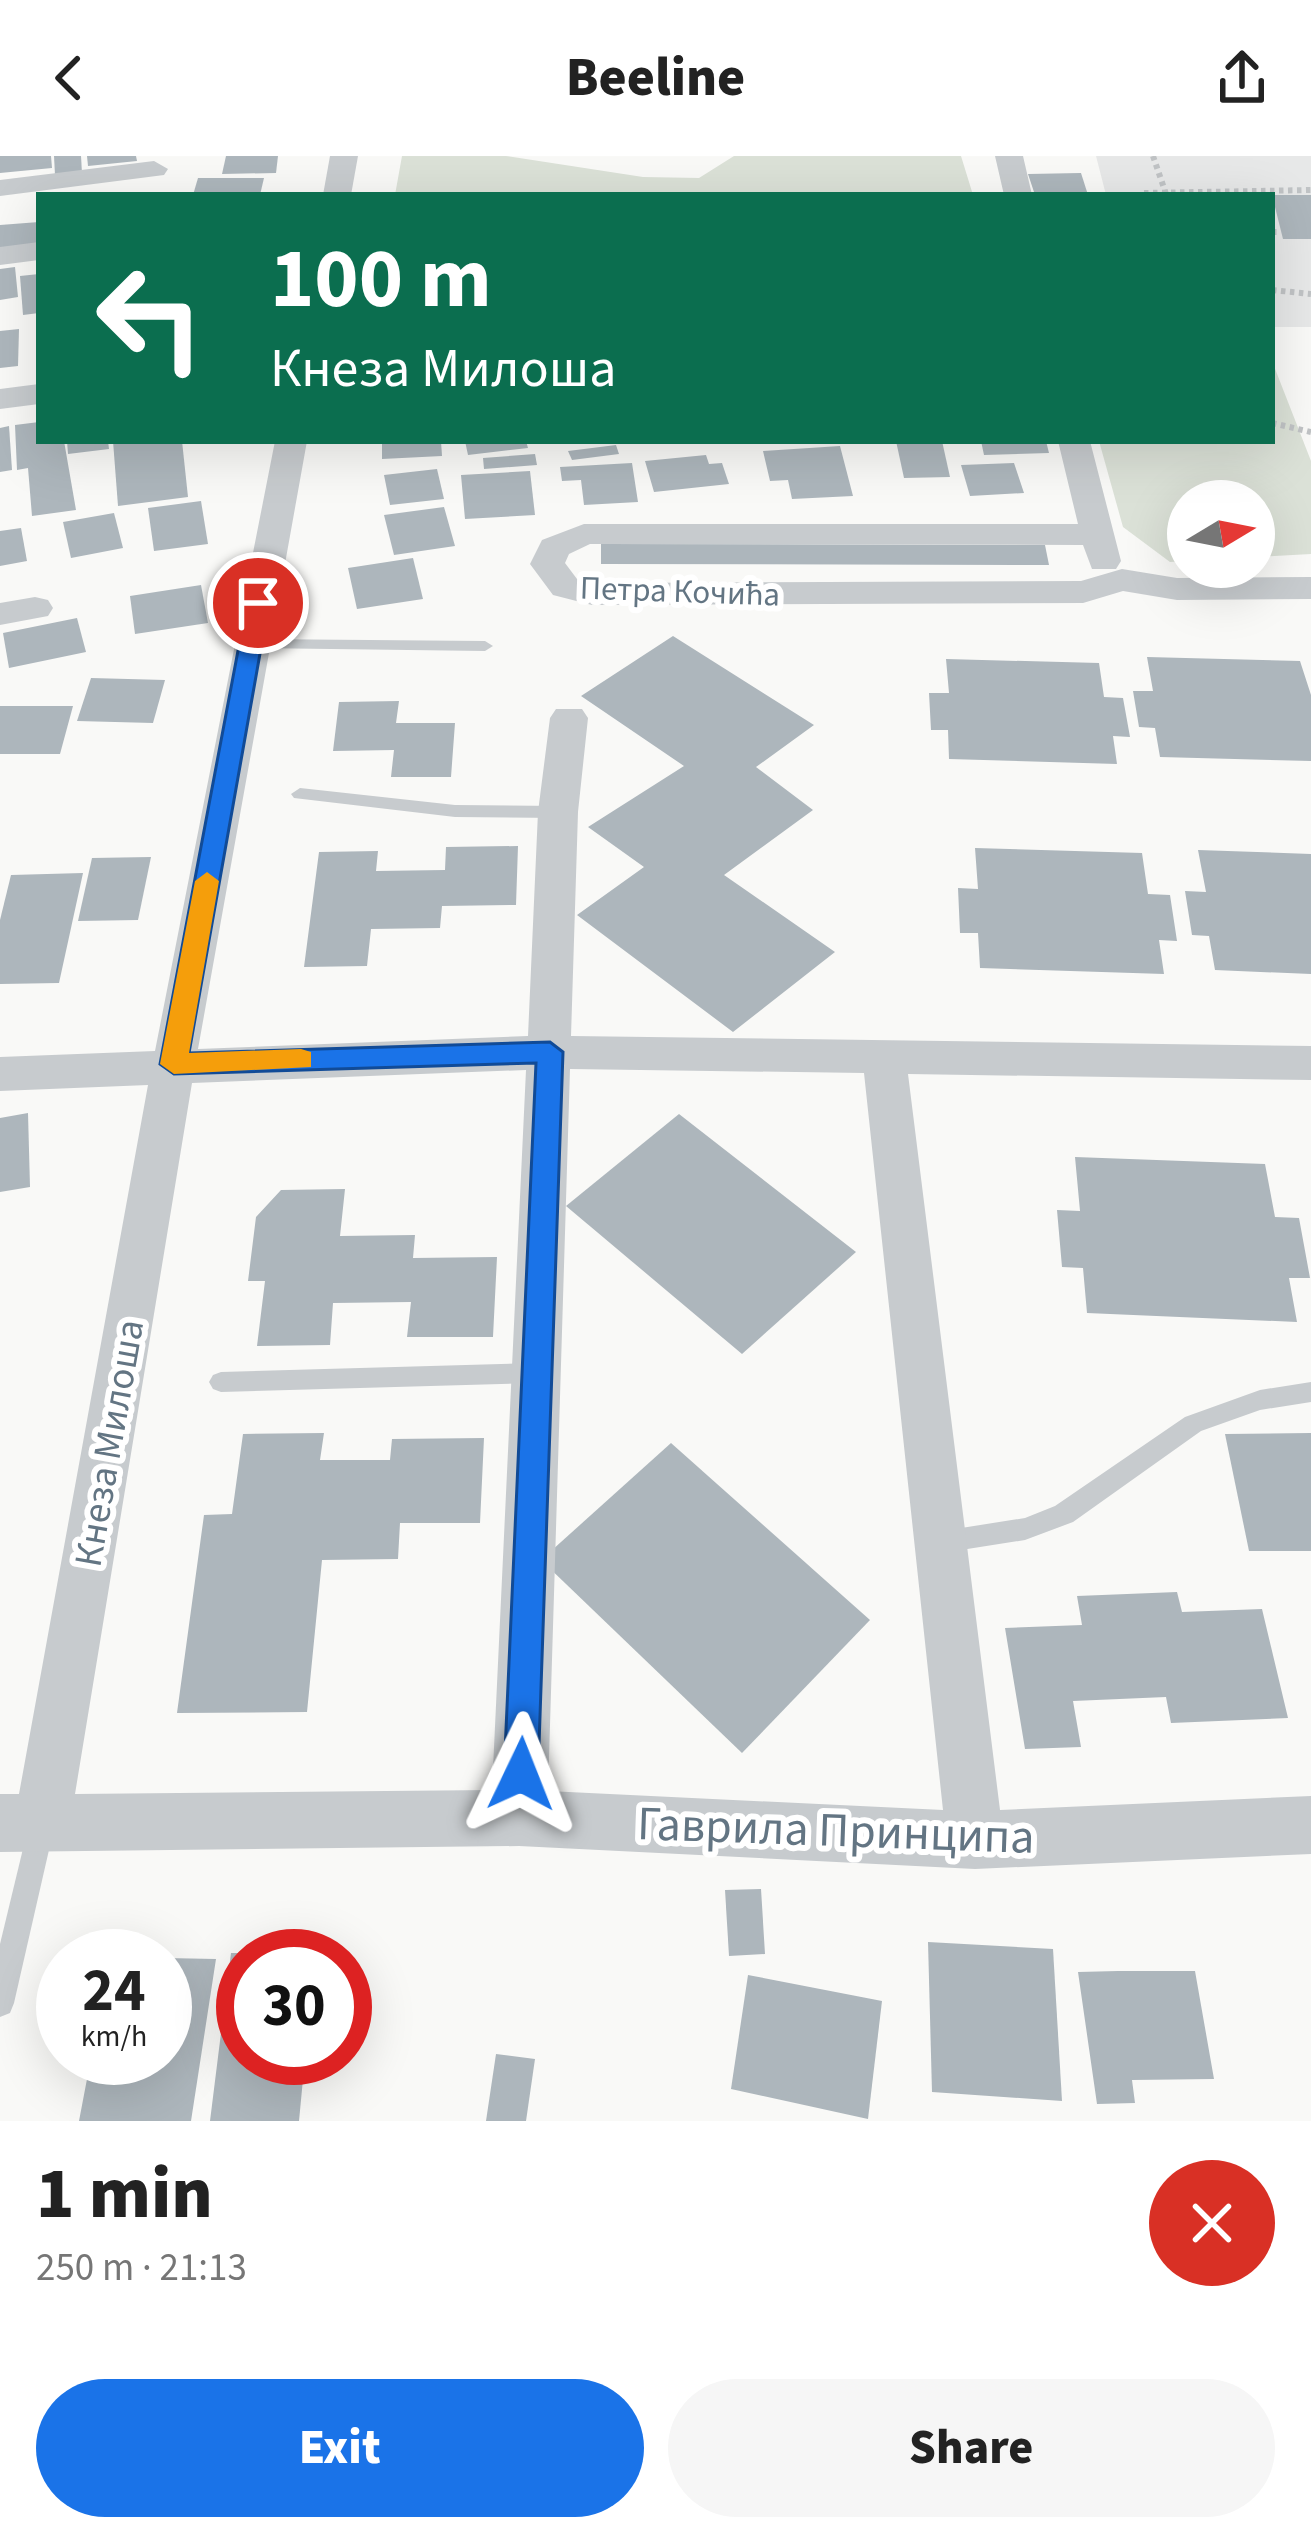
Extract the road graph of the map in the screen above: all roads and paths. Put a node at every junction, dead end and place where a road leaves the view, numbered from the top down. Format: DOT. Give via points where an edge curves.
graph roads {
  1 [pos="344,156"];
  2 [pos="1009,156"];
  3 [pos="1153,156"];
  4 [pos="154,169"];
  5 [pos="0,188"];
  6 [pos="1311,190"];
  7 [pos="338,192"];
  8 [pos="1017,192"];
  9 [pos="1165,192"];
  10 [pos="1238,192"];
  11 [pos="36,251"];
  12 [pos="0,256"];
  13 [pos="1275,290"];
  14 [pos="1311,294"];
  15 [pos="36,394"];
  16 [pos="0,399"];
  17 [pos="1275,424"];
  18 [pos="1311,432"];
  19 [pos="290,444"];
  20 [pos="1075,444"];
  21 [pos="1093,535"];
  22 [pos="1122,580"];
  23 [pos="1311,588"];
  24 [pos="250,644"];
  25 [pos="485,646"];
  26 [pos="569,718"];
  27 [pos="300,794"];
  28 [pos="558,812"];
  29 [pos="550,1052"];
  30 [pos="884,1059"];
  31 [pos="1311,1063"];
  32 [pos="174,1064"];
  33 [pos="0,1074"];
  34 [pos="536,1373"];
  35 [pos="220,1382"];
  36 [pos="1311,1392"];
  37 [pos="938,1543"];
  38 [pos="519,1818"];
  39 [pos="21,1822"];
  40 [pos="1311,1825"];
  41 [pos="975,1840"];
  42 [pos="0,2003"];
  1 -- 7 [label="street"];
  2 -- 8 [label="street"];
  3 -- 9 [label="path"];
  4 -- 5 [label="street"];
  6 -- 10 [label="path"];
  11 -- 12 [label="street"];
  13 -- 14 [label="path"];
  15 -- 16 [label="street"];
  17 -- 18 [label="path"];
  19 -- 24 [label="street, Кнеза Милоша"];
  20 -- 21 [label="street"];
  21 -- 22 [label="street"];
  21 -- 22 [label="street, Петра Кочића" via="584,534 554,548 547,564 565,587 592,594 1083,592"];
  22 -- 23 [label="street, Петра Кочића" via="1177,589"];
  24 -- 25 [label="lane"];
  24 -- 32 [label="street, Кнеза Милоша"];
  26 -- 28 [label="street"];
  27 -- 28 [label="lane" via="455,811"];
  28 -- 29 [label="street"];
  29 -- 30 [label="street"];
  29 -- 32 [label="street"];
  29 -- 34 [label="street"];
  30 -- 31 [label="street"];
  30 -- 37 [label="street"];
  32 -- 33 [label="street"];
  32 -- 39 [label="street, Кнеза Милоша"];
  34 -- 35 [label="lane"];
  34 -- 38 [label="street"];
  36 -- 37 [label="lane" via="1193,1424 1045,1522"];
  37 -- 41 [label="street"];
  38 -- 39 [label="street, Гаврила Принципа"];
  38 -- 41 [label="street, Гаврила Принципа"];
  39 -- 42 [label="lane"];
  40 -- 41 [label="street, Гаврила Принципа"];
}
